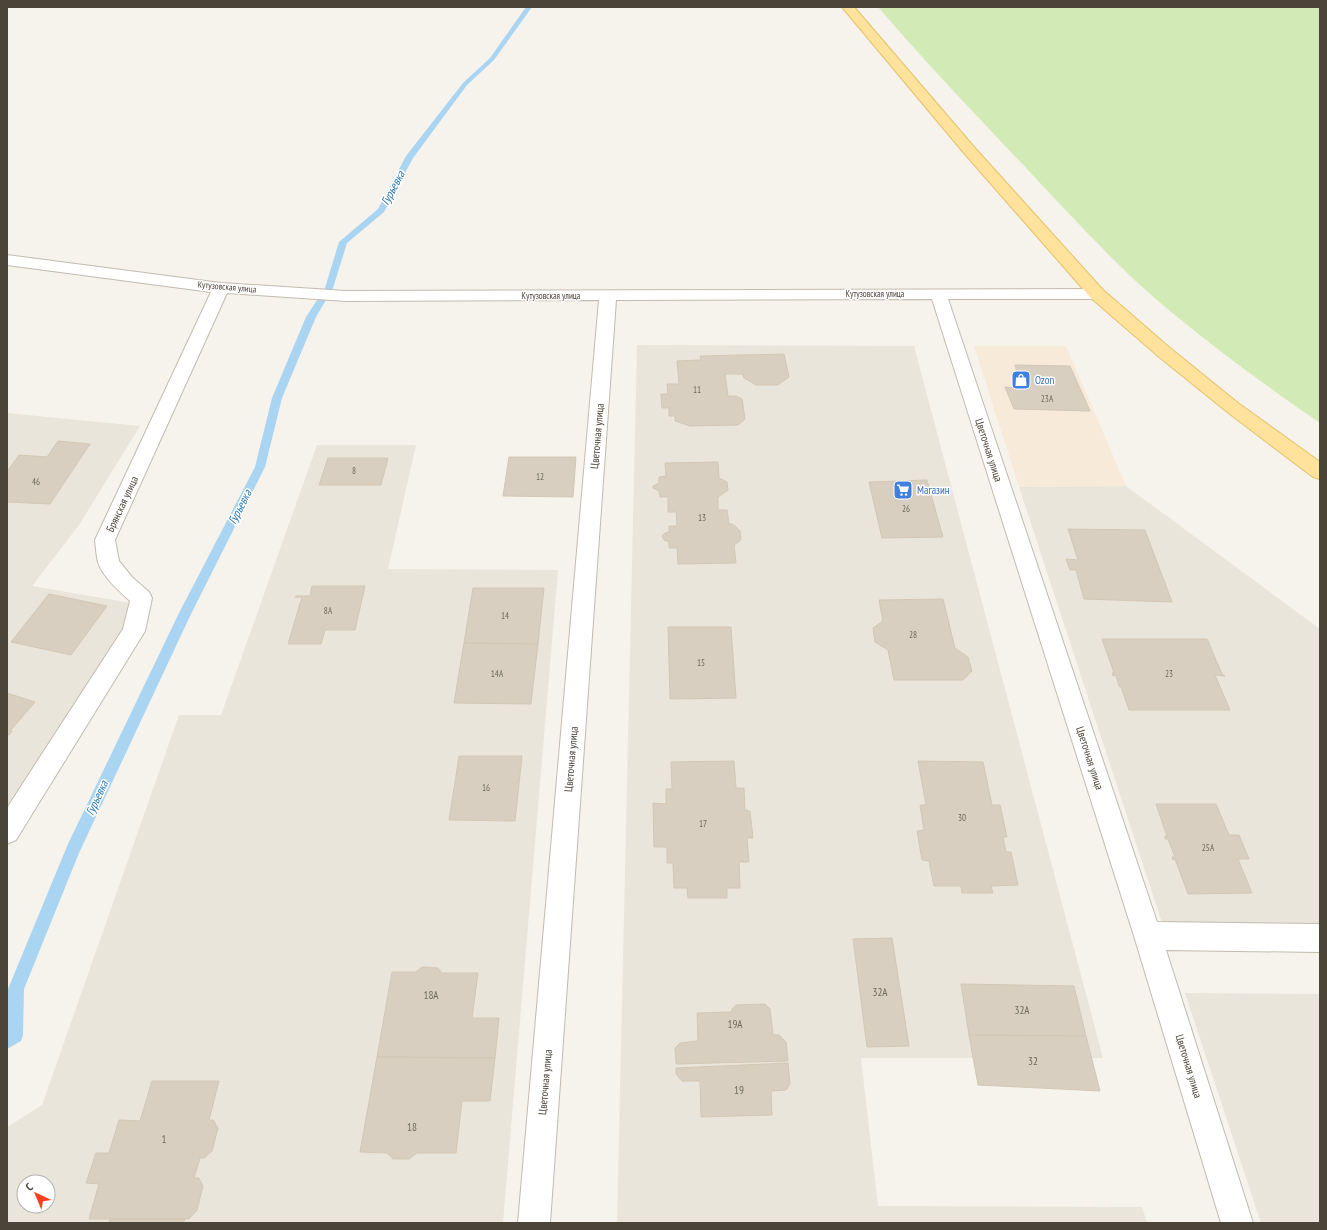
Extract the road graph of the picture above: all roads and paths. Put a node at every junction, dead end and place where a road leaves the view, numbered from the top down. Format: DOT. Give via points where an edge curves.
graph roads {
  1 [pos="848,7"];
  2 [pos="7,260"];
  3 [pos="221,288"];
  4 [pos="938,294"];
  5 [pos="1097,294"];
  6 [pos="608,296"];
  7 [pos="1320,472"];
  8 [pos="7,831"];
  9 [pos="1148,936"];
  10 [pos="1320,938"];
  11 [pos="534,1223"];
  12 [pos="1238,1223"];
  1 -- 5 [label="main road" via="969,150"];
  2 -- 3 [label="street, Кутузовская улица"];
  3 -- 6 [label="street, Кутузовская улица" via="346,296"];
  3 -- 8 [label="street, Брянская улица" via="105,540 108,563 124,583 141,598 134,631"];
  4 -- 5 [label="street, Кутузовская улица"];
  4 -- 6 [label="street, Кутузовская улица"];
  4 -- 9 [label="street, Цветочная улица"];
  5 -- 7 [label="main road" via="1232,407"];
  6 -- 11 [label="street, Цветочная улица"];
  9 -- 10 [label="street"];
  9 -- 12 [label="street, Цветочная улица"];
}
